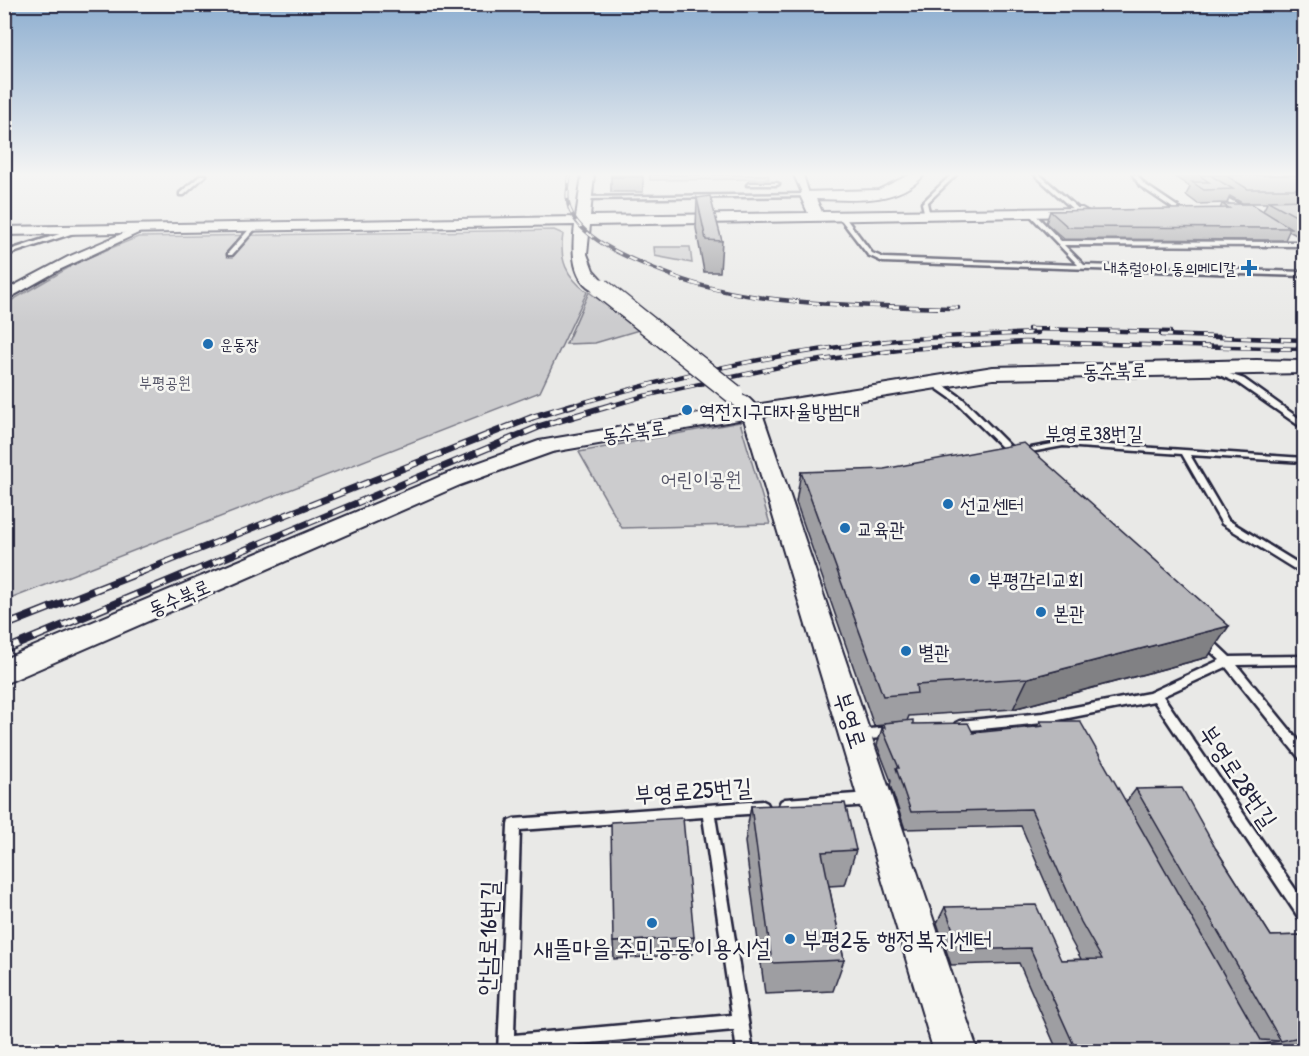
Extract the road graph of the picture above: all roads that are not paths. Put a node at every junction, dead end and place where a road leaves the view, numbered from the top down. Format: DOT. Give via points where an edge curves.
graph roads {
  1 [pos="367,224"];
  2 [pos="582,224"];
  3 [pos="848,224"];
  4 [pos="1042,224"];
  5 [pos="255,226"];
  6 [pos="144,228"];
  7 [pos="80,229"];
  8 [pos="4,231"];
  9 [pos="1292,239"];
  10 [pos="1059,243"];
  11 [pos="1303,245"];
  12 [pos="4,254"];
  13 [pos="230,254"];
  14 [pos="1082,266"];
  15 [pos="1305,274"];
  16 [pos="4,297"];
  17 [pos="1305,367"];
  18 [pos="1204,368"];
  19 [pos="932,381"];
  20 [pos="742,403"];
  21 [pos="1305,425"];
  22 [pos="1184,451"];
  23 [pos="1014,454"];
  24 [pos="1003,459"];
  25 [pos="1305,460"];
  26 [pos="1022,462"];
  27 [pos="1305,571"];
  28 [pos="1195,630"];
  29 [pos="1305,660"];
  30 [pos="1228,662"];
  31 [pos="4,672"];
  32 [pos="1156,695"];
  33 [pos="950,727"];
  34 [pos="903,731"];
  35 [pos="856,735"];
  36 [pos="1305,755"];
  37 [pos="876,799"];
  38 [pos="708,811"];
  39 [pos="514,825"];
  40 [pos="1305,913"];
  41 [pos="741,1022"];
  42 [pos="506,1047"];
  43 [pos="745,1052"];
  44 [pos="956,1052"];
  1 -- 5 [label="street"];
  2 -- 20 [label="street, bridge" via="579,254 585,272"];
  3 -- 14 [label="lane" via="870,254 883,261"];
  4 -- 10 [label="lane"];
  5 -- 6 [label="street"];
  5 -- 13 [label="lane"];
  6 -- 7 [label="street"];
  6 -- 16 [label="street" via="73,258"];
  7 -- 8 [label="street"];
  7 -- 12 [label="lane"];
  9 -- 11 [label="lane"];
  10 -- 11 [label="lane"];
  10 -- 14 [label="lane"];
  14 -- 15 [label="lane"];
  17 -- 18 [label="street, 동수북로"];
  18 -- 19 [label="street, 동수북로" via="993,373"];
  18 -- 21 [label="lane" via="1241,381"];
  19 -- 20 [label="street, 동수북로"];
  19 -- 23 [label="lane" via="959,400"];
  20 -- 31 [label="street, 동수북로" via="694,423 547,446 452,480"];
  20 -- 35 [label="street, 부영로" via="756,421 786,495"];
  22 -- 23 [label="lane, 부영로38번길" via="1063,444"];
  22 -- 25 [label="lane, 부영로38번길"];
  22 -- 27 [label="lane" via="1225,522"];
  23 -- 24 [label="lane, 부영로38번길"];
  23 -- 26 [label="lane"];
  28 -- 30 [label="lane"];
  29 -- 30 [label="lane"];
  30 -- 32 [label="lane"];
  30 -- 36 [label="lane"];
  32 -- 33 [label="lane" via="1067,719"];
  32 -- 40 [label="lane, 부영로28번길"];
  34 -- 35 [label="lane"];
  35 -- 37 [label="street, 부영로"];
  37 -- 38 [label="lane, 부영로25번길"];
  37 -- 44 [label="street, 부영로"];
  38 -- 39 [label="lane, 부영로25번길"];
  38 -- 41 [label="lane"];
  39 -- 42 [label="lane, 안남로16번길"];
  41 -- 42 [label="lane"];
  41 -- 43 [label="lane"];
}
